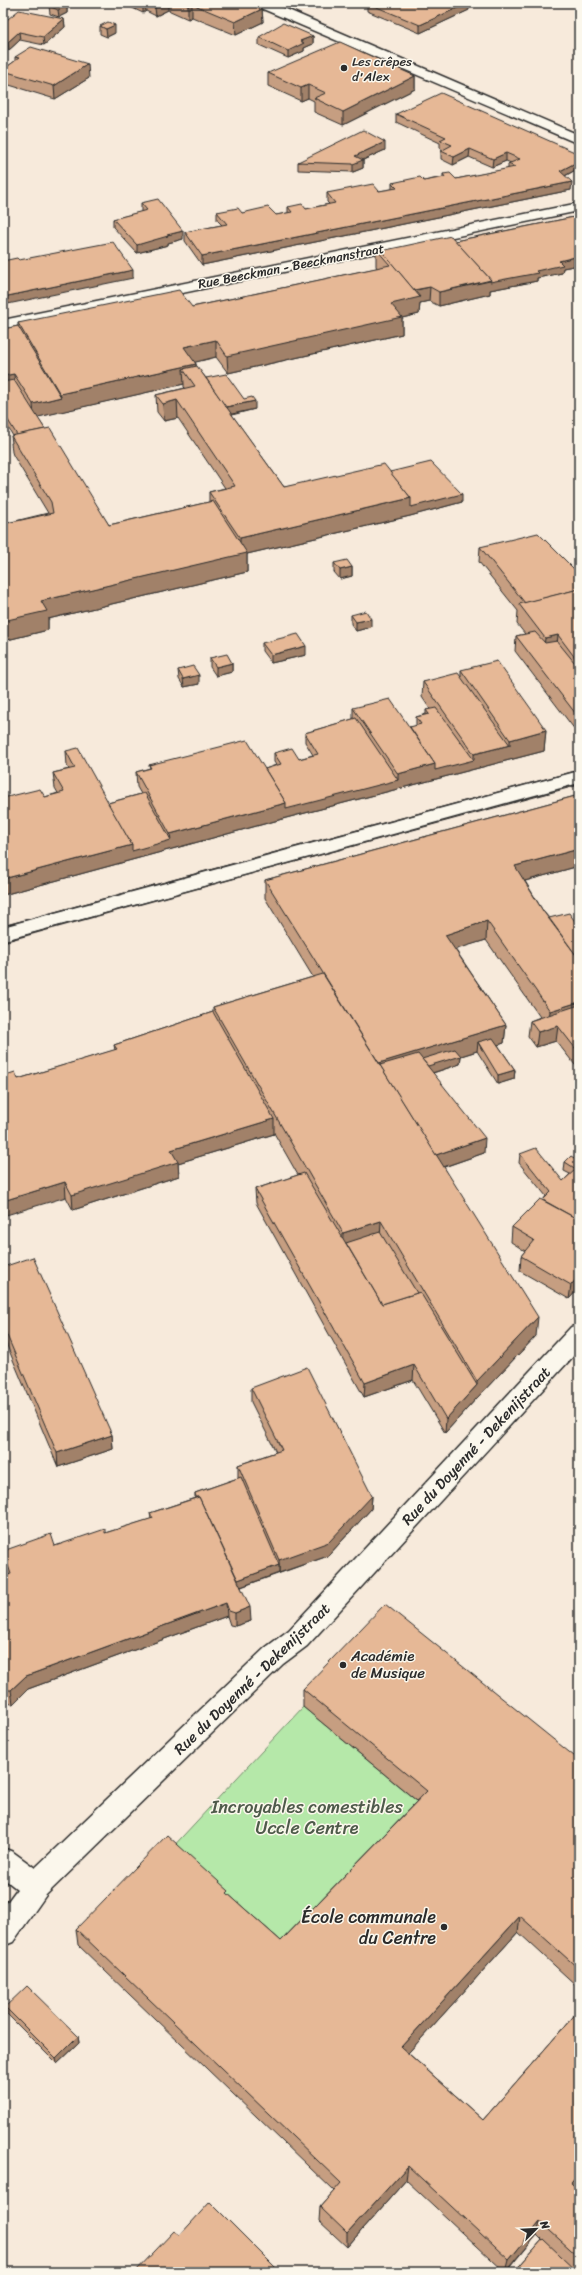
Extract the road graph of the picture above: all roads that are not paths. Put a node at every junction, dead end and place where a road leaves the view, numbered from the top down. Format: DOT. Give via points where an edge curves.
graph roads {
  1 [pos="261,3"];
  2 [pos="579,140"];
  3 [pos="579,207"];
  4 [pos="3,325"];
  5 [pos="579,777"];
  6 [pos="3,934"];
  7 [pos="579,1334"];
  8 [pos="3,1861"];
  9 [pos="36,1886"];
  10 [pos="3,1932"];
  1 -- 2 [label="street"];
  3 -- 4 [label="street, Rue Beeckman - Beeckmanstraat"];
  5 -- 6 [label="street"];
  7 -- 9 [label="street, Rue du Doyenné - Dekenijstraat" via="298,1638 274,1656"];
  8 -- 9 [label="street"];
  9 -- 10 [label="street, Rue du Doyenné - Dekenijstraat"];
}
